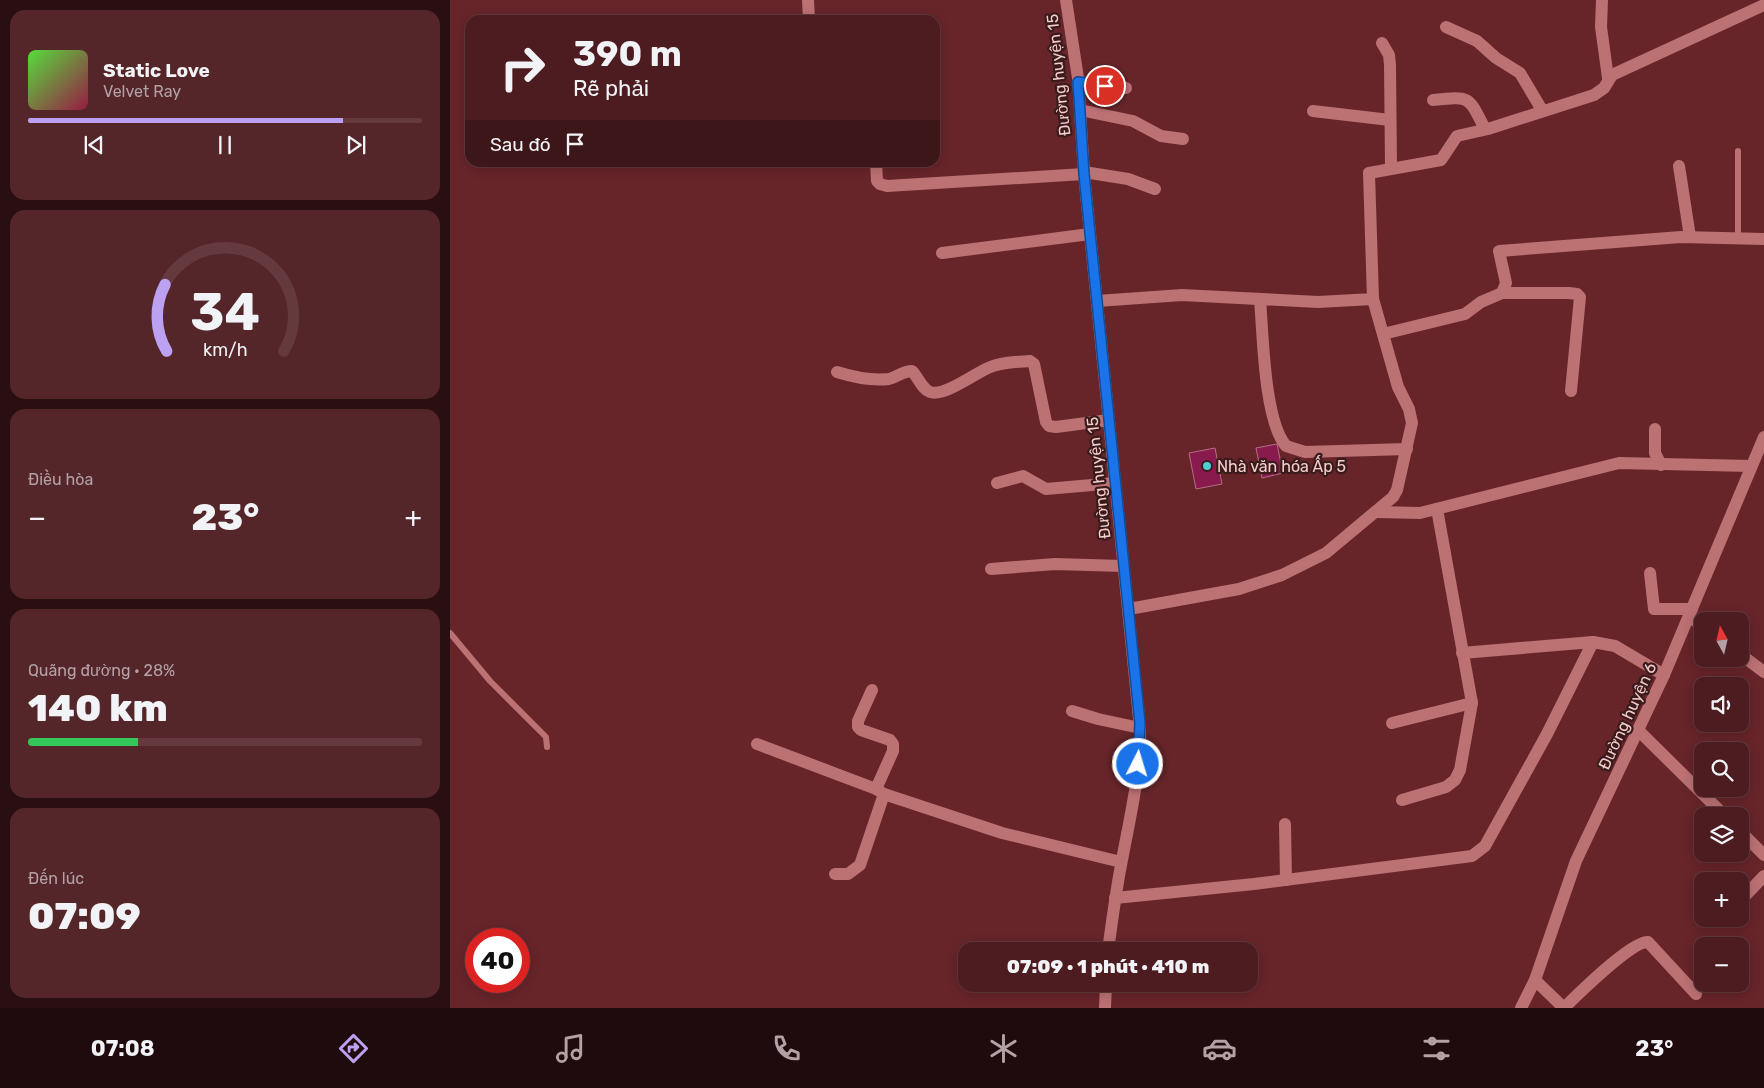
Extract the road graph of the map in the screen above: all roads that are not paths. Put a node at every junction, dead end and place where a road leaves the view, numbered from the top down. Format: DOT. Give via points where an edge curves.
graph roads {
  1 [pos="808,0"];
  2 [pos="1066,0"];
  3 [pos="1602,0"];
  4 [pos="1764,5"];
  5 [pos="809,15"];
  6 [pos="1446,26"];
  7 [pos="1382,43"];
  8 [pos="1608,78"];
  9 [pos="1078,82"];
  10 [pos="1126,88"];
  11 [pos="1433,100"];
  12 [pos="1080,110"];
  13 [pos="1542,110"];
  14 [pos="1313,112"];
  15 [pos="1390,120"];
  16 [pos="1485,130"];
  17 [pos="1183,139"];
  18 [pos="1738,151"];
  19 [pos="1679,166"];
  20 [pos="877,167"];
  21 [pos="1390,168"];
  22 [pos="1084,173"];
  23 [pos="1155,189"];
  24 [pos="1090,234"];
  25 [pos="1690,237"];
  26 [pos="1738,238"];
  27 [pos="1764,239"];
  28 [pos="942,253"];
  29 [pos="1502,293"];
  30 [pos="1373,298"];
  31 [pos="1260,299"];
  32 [pos="1097,301"];
  33 [pos="1383,334"];
  34 [pos="837,372"];
  35 [pos="1571,391"];
  36 [pos="1109,420"];
  37 [pos="1655,429"];
  38 [pos="1764,438"];
  39 [pos="1407,449"];
  40 [pos="1661,465"];
  41 [pos="1751,466"];
  42 [pos="998,483"];
  43 [pos="1115,484"];
  44 [pos="1438,509"];
  45 [pos="1377,512"];
  46 [pos="1123,566"];
  47 [pos="990,568"];
  48 [pos="1650,573"];
  49 [pos="1129,609"];
  50 [pos="1690,612"];
  51 [pos="1694,617"];
  52 [pos="450,633"];
  53 [pos="1593,642"];
  54 [pos="1462,653"];
  55 [pos="1749,661"];
  56 [pos="1764,672"];
  57 [pos="1664,675"];
  58 [pos="872,690"];
  59 [pos="1472,703"];
  60 [pos="1072,711"];
  61 [pos="1392,723"];
  62 [pos="1140,728"];
  63 [pos="1638,730"];
  64 [pos="757,744"];
  65 [pos="547,747"];
  66 [pos="880,792"];
  67 [pos="1402,800"];
  68 [pos="1716,807"];
  69 [pos="1285,824"];
  70 [pos="1749,840"];
  71 [pos="1764,855"];
  72 [pos="1121,862"];
  73 [pos="835,874"];
  74 [pos="1764,876"];
  75 [pos="1286,880"];
  76 [pos="1749,892"];
  77 [pos="1115,898"];
  78 [pos="1109,942"];
  79 [pos="1534,980"];
  80 [pos="1106,992"];
  81 [pos="1696,994"];
  82 [pos="1105,1008"];
  83 [pos="1521,1008"];
  84 [pos="1564,1008"];
  1 -- 5 [label="street"];
  2 -- 9 [label="street, Đường huyện 15"];
  3 -- 8 [label="street" via="1600,27"];
  4 -- 8 [label="street"];
  6 -- 13 [label="street" via="1477,41 1520,73"];
  7 -- 15 [label="street" via="1390,64"];
  8 -- 13 [label="street" via="1604,88 1594,95"];
  9 -- 10 [label="street"];
  9 -- 12 [label="street, Đường huyện 15"];
  11 -- 16 [label="street" via="1466,99 1471,102"];
  12 -- 17 [label="street" via="1133,121 1161,136"];
  12 -- 22 [label="street, Đường huyện 15"];
  13 -- 16 [label="street"];
  14 -- 15 [label="street"];
  15 -- 21 [label="street"];
  16 -- 21 [label="street" via="1455,137 1441,160"];
  18 -- 26 [label="lane"];
  19 -- 25 [label="street"];
  20 -- 22 [label="street" via="880,184 887,186"];
  21 -- 30 [label="street" via="1372,171 1368,176"];
  22 -- 23 [label="street" via="1128,179"];
  22 -- 24 [label="street, Đường huyện 15"];
  24 -- 28 [label="street"];
  24 -- 32 [label="street, Đường huyện 15"];
  25 -- 26 [label="street"];
  25 -- 29 [label="street" via="1499,251 1506,283"];
  26 -- 27 [label="street"];
  29 -- 33 [label="street" via="1481,302 1465,314"];
  29 -- 35 [label="street" via="1577,294 1580,297"];
  30 -- 31 [label="street" via="1318,302"];
  30 -- 33 [label="street"];
  31 -- 32 [label="street" via="1182,295"];
  31 -- 39 [label="street" via="1267,384 1277,430 1286,446 1305,452"];
  32 -- 36 [label="street, Đường huyện 15"];
  33 -- 39 [label="street" via="1410,416 1411,434"];
  34 -- 36 [label="street" via="875,379 891,379 906,371 912,372 925,388 937,392 996,365 1030,361 1034,364 1049,426"];
  36 -- 43 [label="street, Đường huyện 15"];
  37 -- 40 [label="street" via="1656,453"];
  38 -- 41 [label="street, Đường huyện 6"];
  39 -- 45 [label="street" via="1397,490"];
  40 -- 41 [label="street"];
  40 -- 44 [label="street" via="1606,465"];
  41 -- 50 [label="street, Đường huyện 6"];
  42 -- 43 [label="street" via="1023,476 1046,489"];
  43 -- 46 [label="street, Đường huyện 15"];
  44 -- 45 [label="street" via="1404,514"];
  44 -- 54 [label="street"];
  45 -- 49 [label="street" via="1326,553 1282,575 1239,589"];
  46 -- 47 [label="street" via="1056,564"];
  46 -- 49 [label="street, Đường huyện 15"];
  48 -- 50 [label="street" via="1654,609"];
  49 -- 62 [label="street, Đường huyện 15"];
  50 -- 51 [label="street"];
  50 -- 57 [label="street, Đường huyện 6"];
  52 -- 65 [label="lane" via="490,681 546,737"];
  53 -- 54 [label="street"];
  53 -- 57 [label="street" via="1615,646"];
  53 -- 75 [label="street" via="1547,734 1485,846 1478,853"];
  54 -- 59 [label="street"];
  55 -- 56 [label="street"];
  57 -- 63 [label="street, Đường huyện 6"];
  58 -- 66 [label="street" via="858,727 893,744"];
  59 -- 61 [label="street"];
  59 -- 67 [label="street" via="1460,770 1455,780 1446,787"];
  60 -- 62 [label="street"];
  62 -- 72 [label="street, Đường huyện 15" via="1133,802"];
  63 -- 68 [label="street"];
  63 -- 79 [label="street, Đường huyện 6" via="1576,861"];
  64 -- 66 [label="street"];
  66 -- 72 [label="street" via="1002,833"];
  66 -- 73 [label="street" via="860,865 848,874"];
  69 -- 75 [label="street"];
  70 -- 71 [label="street"];
  72 -- 77 [label="street, Đường huyện 15"];
  74 -- 76 [label="street"];
  75 -- 77 [label="street"];
  77 -- 78 [label="street, Đường huyện 15"];
  79 -- 83 [label="street, Đường huyện 6"];
  79 -- 84 [label="street"];
  80 -- 82 [label="street"];
  81 -- 84 [label="street" via="1645,942 1630,949"];
}
